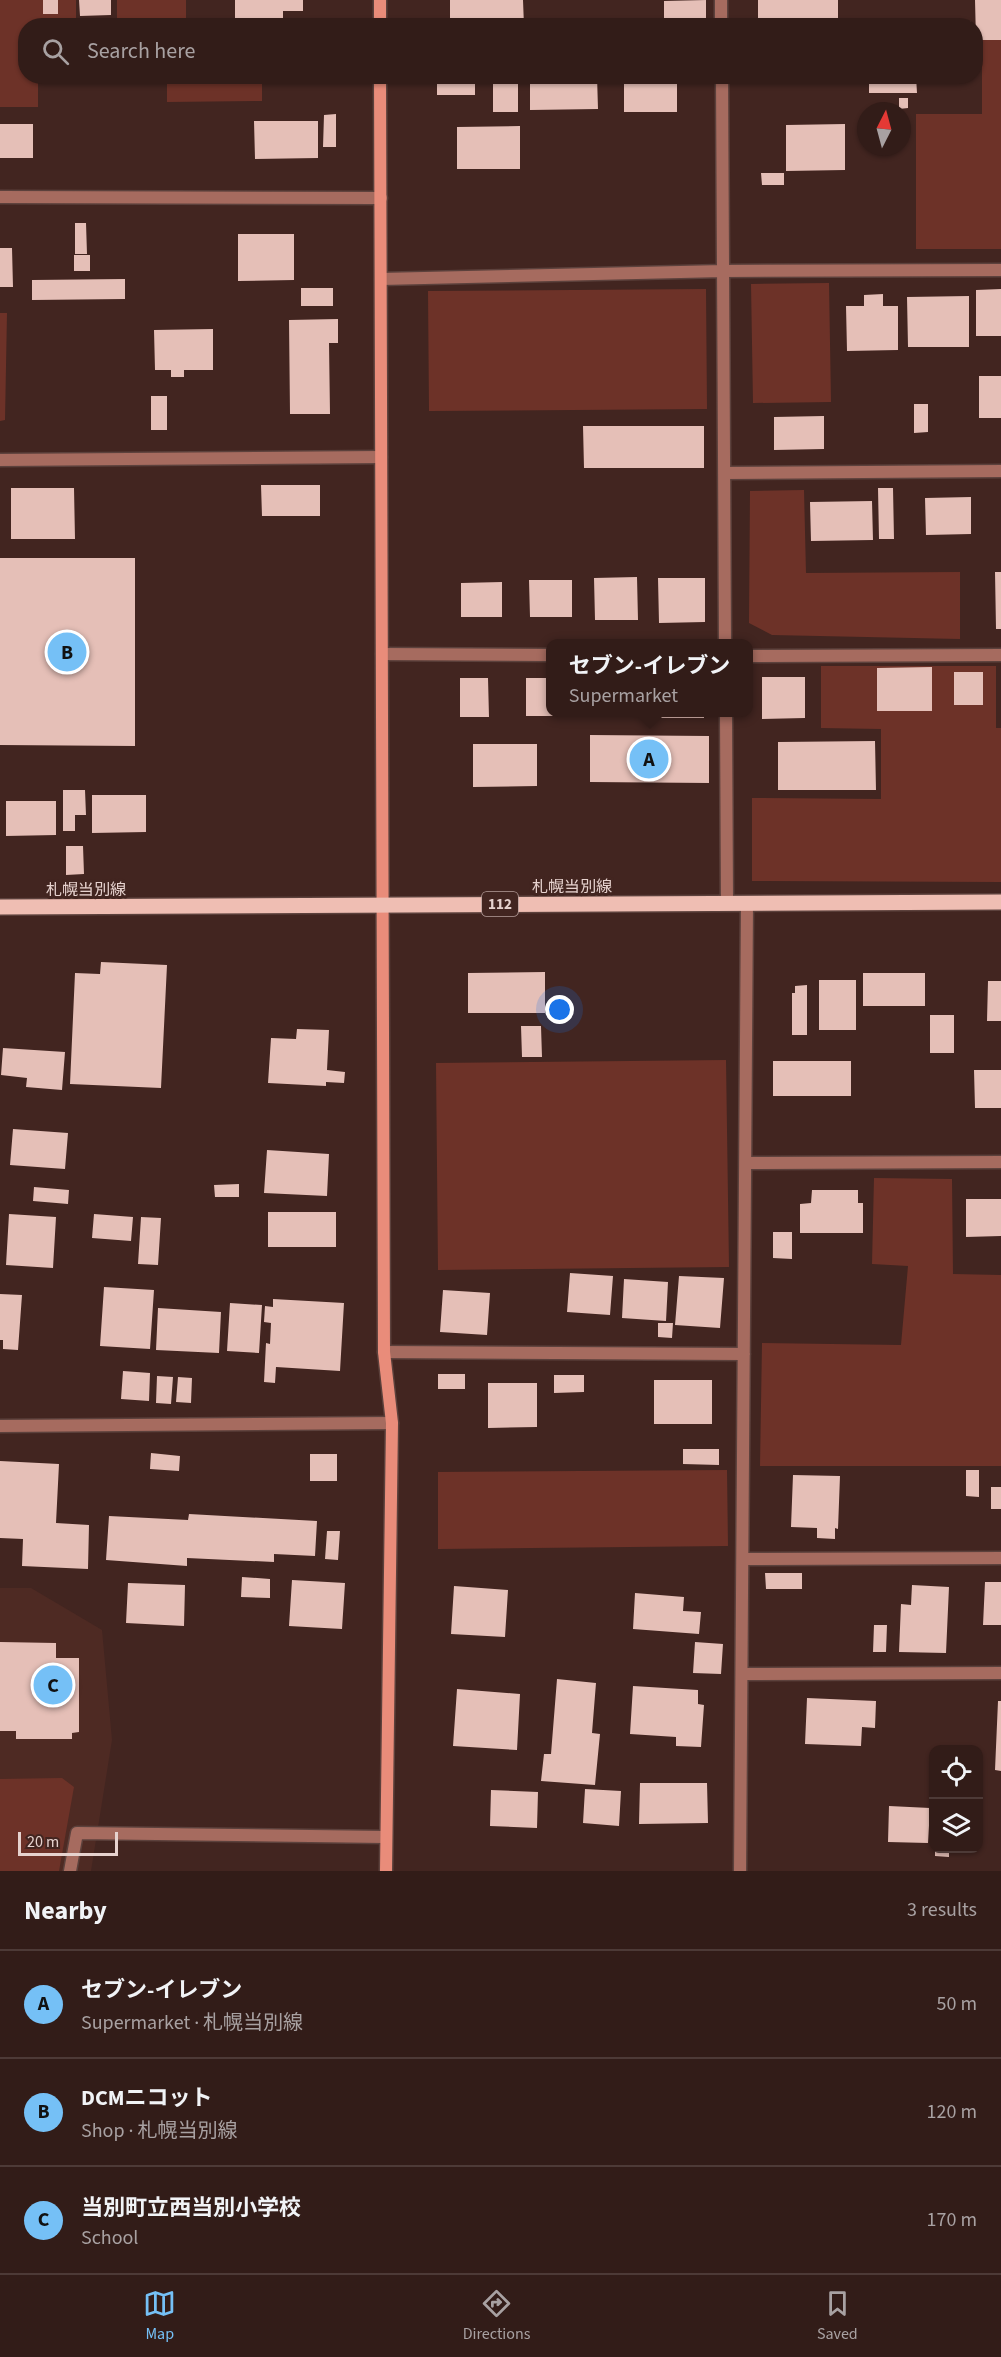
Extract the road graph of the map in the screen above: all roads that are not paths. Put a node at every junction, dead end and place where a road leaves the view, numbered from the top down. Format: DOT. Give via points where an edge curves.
graph roads {
  1 [pos="380,0"];
  2 [pos="721,0"];
  3 [pos="380,18"];
  4 [pos="721,18"];
  5 [pos="380,84"];
  6 [pos="722,84"];
  7 [pos="0,197"];
  8 [pos="381,198"];
  9 [pos="1001,270"];
  10 [pos="723,271"];
  11 [pos="381,279"];
  12 [pos="381,457"];
  13 [pos="0,460"];
  14 [pos="1001,471"];
  15 [pos="724,472"];
  16 [pos="725,639"];
  17 [pos="382,654"];
  18 [pos="546,655"];
  19 [pos="1001,655"];
  20 [pos="753,656"];
  21 [pos="726,717"];
  22 [pos="1001,902"];
  23 [pos="727,903"];
  24 [pos="747,903"];
  25 [pos="382,905"];
  26 [pos="0,907"];
  27 [pos="1001,1162"];
  28 [pos="746,1163"];
  29 [pos="384,1352"];
  30 [pos="744,1354"];
  31 [pos="392,1423"];
  32 [pos="0,1426"];
  33 [pos="743,1558"];
  34 [pos="1001,1558"];
  35 [pos="1001,1673"];
  36 [pos="742,1674"];
  37 [pos="385,1837"];
  38 [pos="70,1871"];
  39 [pos="386,1871"];
  40 [pos="741,1871"];
  1 -- 3 [label="street"];
  2 -- 4 [label="street"];
  5 -- 8 [label="street"];
  6 -- 10 [label="street"];
  7 -- 8 [label="street"];
  8 -- 11 [label="street"];
  9 -- 10 [label="street"];
  10 -- 11 [label="street"];
  10 -- 15 [label="street"];
  11 -- 12 [label="street"];
  12 -- 13 [label="street"];
  12 -- 17 [label="street"];
  14 -- 15 [label="street"];
  15 -- 16 [label="street"];
  17 -- 18 [label="street"];
  17 -- 25 [label="street"];
  19 -- 20 [label="street"];
  21 -- 23 [label="street"];
  22 -- 24 [label="main road, 札幌当別線 / 112"];
  23 -- 24 [label="main road, 札幌当別線 / 112"];
  23 -- 25 [label="main road, 札幌当別線 / 112"];
  24 -- 28 [label="street"];
  25 -- 26 [label="main road, 札幌当別線 / 112"];
  25 -- 29 [label="street"];
  27 -- 28 [label="street"];
  28 -- 30 [label="street"];
  29 -- 30 [label="street"];
  29 -- 31 [label="street"];
  30 -- 33 [label="street"];
  31 -- 32 [label="street"];
  31 -- 37 [label="street"];
  33 -- 34 [label="street"];
  33 -- 36 [label="street"];
  35 -- 36 [label="street"];
  36 -- 40 [label="street"];
  37 -- 38 [label="street" via="77,1833"];
  37 -- 39 [label="street"];
}
